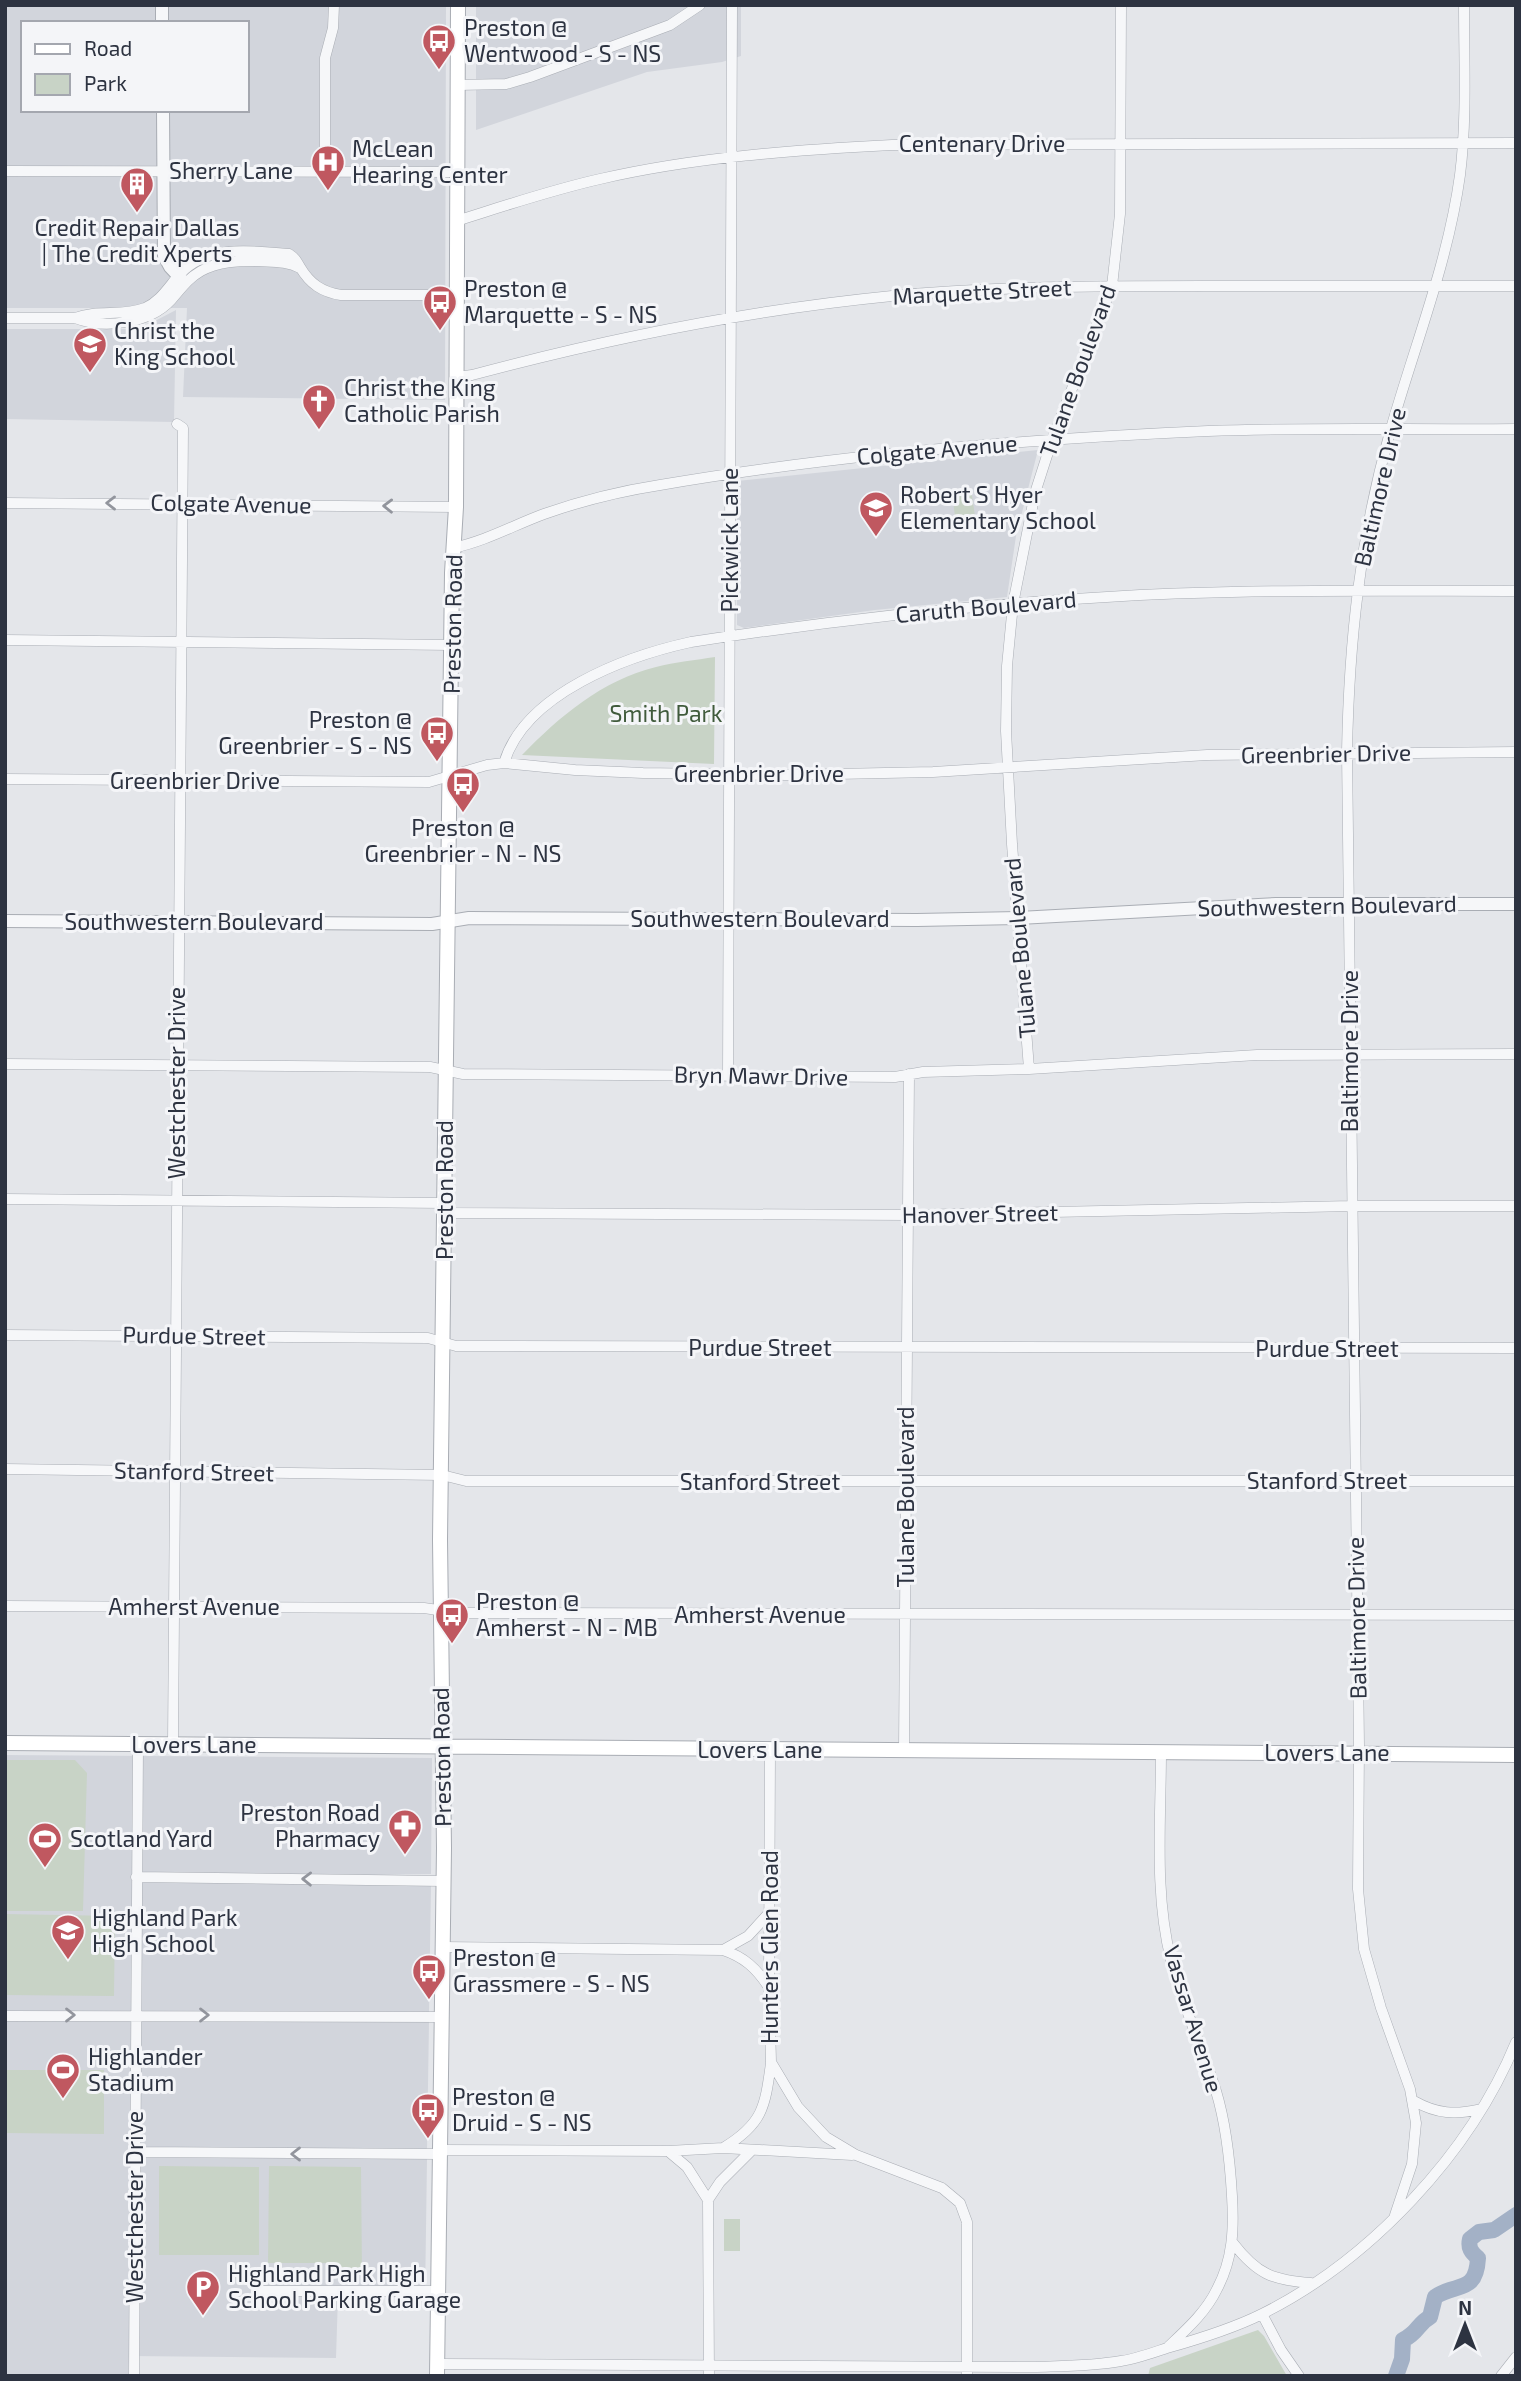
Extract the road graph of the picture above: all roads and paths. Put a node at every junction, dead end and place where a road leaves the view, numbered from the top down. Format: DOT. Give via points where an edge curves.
graph roads {
  1 [pos="334,5"];
  2 [pos="458,5"];
  3 [pos="700,5"];
  4 [pos="732,5"];
  5 [pos="1121,5"];
  6 [pos="1464,5"];
  7 [pos="458,85"];
  8 [pos="163,112"];
  9 [pos="1464,143"];
  10 [pos="1516,143"];
  11 [pos="1120,144"];
  12 [pos="733,158"];
  13 [pos="5,171"];
  14 [pos="163,171"];
  15 [pos="325,172"];
  16 [pos="457,172"];
  17 [pos="456,221"];
  18 [pos="181,279"];
  19 [pos="1112,286"];
  20 [pos="1435,286"];
  21 [pos="1516,286"];
  22 [pos="456,295"];
  23 [pos="732,317"];
  24 [pos="5,318"];
  25 [pos="456,377"];
  26 [pos="177,424"];
  27 [pos="1516,429"];
  28 [pos="1391,430"];
  29 [pos="1052,440"];
  30 [pos="731,474"];
  31 [pos="5,503"];
  32 [pos="182,503"];
  33 [pos="456,507"];
  34 [pos="453,548"];
  35 [pos="1357,591"];
  36 [pos="1516,591"];
  37 [pos="1013,604"];
  38 [pos="730,636"];
  39 [pos="5,640"];
  40 [pos="180,642"];
  41 [pos="452,645"];
  42 [pos="1347,752"];
  43 [pos="1516,752"];
  44 [pos="504,763"];
  45 [pos="1008,767"];
  46 [pos="729,775"];
  47 [pos="450,777"];
  48 [pos="5,779"];
  49 [pos="179,781"];
  50 [pos="1349,904"];
  51 [pos="1516,904"];
  52 [pos="729,918"];
  53 [pos="1019,918"];
  54 [pos="5,921"];
  55 [pos="449,921"];
  56 [pos="178,922"];
  57 [pos="1516,1054"];
  58 [pos="1350,1055"];
  59 [pos="5,1064"];
  60 [pos="177,1065"];
  61 [pos="1029,1069"];
  62 [pos="445,1070"];
  63 [pos="909,1074"];
  64 [pos="728,1075"];
  65 [pos="5,1199"];
  66 [pos="176,1200"];
  67 [pos="1352,1206"];
  68 [pos="1516,1206"];
  69 [pos="445,1208"];
  70 [pos="908,1215"];
  71 [pos="5,1335"];
  72 [pos="175,1336"];
  73 [pos="443,1342"];
  74 [pos="1516,1348"];
  75 [pos="906,1349"];
  76 [pos="1353,1349"];
  77 [pos="5,1469"];
  78 [pos="174,1471"];
  79 [pos="442,1475"];
  80 [pos="1355,1481"];
  81 [pos="1516,1481"];
  82 [pos="906,1482"];
  83 [pos="5,1606"];
  84 [pos="172,1607"];
  85 [pos="441,1611"];
  86 [pos="905,1615"];
  87 [pos="1357,1615"];
  88 [pos="1516,1615"];
  89 [pos="5,1744"];
  90 [pos="138,1745"];
  91 [pos="173,1745"];
  92 [pos="441,1748"];
  93 [pos="770,1750"];
  94 [pos="904,1751"];
  95 [pos="1161,1752"];
  96 [pos="1359,1753"];
  97 [pos="1516,1755"];
  98 [pos="136,1877"];
  99 [pos="443,1881"];
  100 [pos="769,1913"];
  101 [pos="442,1947"];
  102 [pos="723,1950"];
  103 [pos="769,1986"];
  104 [pos="135,2015"];
  105 [pos="5,2016"];
  106 [pos="442,2017"];
  107 [pos="1516,2042"];
  108 [pos="771,2062"];
  109 [pos="1414,2101"];
  110 [pos="1481,2109"];
  111 [pos="723,2148"];
  112 [pos="667,2151"];
  113 [pos="751,2151"];
  114 [pos="135,2152"];
  115 [pos="440,2152"];
  116 [pos="856,2155"];
  117 [pos="708,2200"];
  118 [pos="1395,2215"];
  119 [pos="1233,2243"];
  120 [pos="1312,2283"];
  121 [pos="259,2291"];
  122 [pos="438,2291"];
  123 [pos="1262,2314"];
  124 [pos="1166,2349"];
  125 [pos="1516,2357"];
  126 [pos="1036,2367"];
  127 [pos="438,2370"];
  128 [pos="709,2371"];
  129 [pos="967,2371"];
  130 [pos="134,2376"];
  131 [pos="1028,2376"];
  132 [pos="1299,2376"];
  133 [pos="1501,2376"];
  1 -- 15 [label="street" via="325,58"];
  2 -- 7 [label="main road, Preston Road"];
  3 -- 7 [label="street" via="670,25 530,77 506,84"];
  4 -- 12 [label="street, Pickwick Lane"];
  5 -- 11 [label="street, Tulane Boulevard"];
  6 -- 9 [label="street, Baltimore Drive"];
  7 -- 16 [label="main road, Preston Road"];
  8 -- 14 [label="street"];
  9 -- 10 [label="street, Centenary Drive"];
  9 -- 11 [label="street, Centenary Drive"];
  9 -- 20 [label="street, Baltimore Drive"];
  11 -- 12 [label="street, Centenary Drive" via="892,145"];
  11 -- 19 [label="street, Tulane Boulevard" via="1120,214"];
  12 -- 17 [label="street, Centenary Drive" via="600,179"];
  12 -- 23 [label="street, Pickwick Lane"];
  13 -- 14 [label="street, Sherry Lane"];
  14 -- 15 [label="street, Sherry Lane"];
  14 -- 18 [label="street" via="164,256"];
  15 -- 16 [label="street, Sherry Lane"];
  16 -- 17 [label="main road, Preston Road"];
  17 -- 22 [label="main road, Preston Road"];
  18 -- 22 [label="street" via="211,261 284,262 300,268 319,290 341,295"];
  18 -- 24 [label="street" via="170,301 125,323"];
  19 -- 20 [label="street, Marquette Street"];
  19 -- 23 [label="street, Marquette Street" via="904,295"];
  19 -- 29 [label="street, Tulane Boulevard"];
  20 -- 21 [label="street, Marquette Street"];
  20 -- 28 [label="street, Baltimore Drive"];
  22 -- 25 [label="main road, Preston Road"];
  23 -- 25 [label="street, Marquette Street"];
  23 -- 30 [label="street, Pickwick Lane"];
  25 -- 33 [label="main road, Preston Road"];
  26 -- 32 [label="street, Westchester Drive" via="183,428"];
  27 -- 28 [label="street, Colgate Avenue"];
  28 -- 29 [label="street, Colgate Avenue" via="1210,431"];
  28 -- 35 [label="street, Baltimore Drive"];
  29 -- 30 [label="street, Colgate Avenue" via="894,453"];
  29 -- 37 [label="street, Tulane Boulevard" via="1035,493"];
  30 -- 34 [label="street, Colgate Avenue" via="596,499"];
  30 -- 38 [label="street, Pickwick Lane"];
  32 -- 31 [label="street, Colgate Avenue, one-way"];
  33 -- 32 [label="street, Colgate Avenue, one-way"];
  32 -- 40 [label="street, Westchester Drive"];
  33 -- 34 [label="main road, Preston Road"];
  34 -- 41 [label="main road, Preston Road"];
  35 -- 36 [label="street, Caruth Boulevard"];
  35 -- 37 [label="street, Caruth Boulevard" via="1125,596"];
  35 -- 42 [label="street, Baltimore Drive" via="1348,676"];
  37 -- 38 [label="street, Caruth Boulevard"];
  37 -- 45 [label="street, Tulane Boulevard" via="1005,693"];
  38 -- 44 [label="street, Caruth Boulevard" via="656,650 594,674 528,723"];
  38 -- 46 [label="street, Pickwick Lane"];
  39 -- 40 [label="street"];
  40 -- 41 [label="street"];
  40 -- 49 [label="street, Westchester Drive"];
  41 -- 47 [label="main road, Preston Road"];
  42 -- 43 [label="street, Greenbrier Drive"];
  42 -- 45 [label="street, Greenbrier Drive"];
  42 -- 50 [label="street, Baltimore Drive"];
  44 -- 46 [label="street, Greenbrier Drive"];
  44 -- 47 [label="street, Greenbrier Drive"];
  45 -- 46 [label="street, Greenbrier Drive"];
  45 -- 53 [label="street, Tulane Boulevard"];
  46 -- 52 [label="street, Pickwick Lane"];
  47 -- 49 [label="street, Greenbrier Drive" via="429,782"];
  47 -- 55 [label="main road, Preston Road"];
  48 -- 49 [label="street, Greenbrier Drive"];
  49 -- 56 [label="street, Westchester Drive"];
  50 -- 51 [label="street, Southwestern Boulevard"];
  50 -- 53 [label="street, Southwestern Boulevard"];
  50 -- 58 [label="street, Baltimore Drive"];
  52 -- 53 [label="street, Southwestern Boulevard"];
  52 -- 55 [label="street, Southwestern Boulevard"];
  52 -- 64 [label="street, Pickwick Lane"];
  53 -- 61 [label="street, Tulane Boulevard"];
  54 -- 56 [label="street, Southwestern Boulevard"];
  55 -- 56 [label="street, Southwestern Boulevard"];
  55 -- 62 [label="main road, Preston Road"];
  56 -- 60 [label="street, Westchester Drive"];
  57 -- 58 [label="street, Bryn Mawr Drive"];
  58 -- 61 [label="street, Bryn Mawr Drive" via="1208,1057"];
  58 -- 67 [label="street, Baltimore Drive"];
  59 -- 60 [label="street, Bryn Mawr Drive"];
  60 -- 62 [label="street, Bryn Mawr Drive"];
  60 -- 66 [label="street, Westchester Drive"];
  61 -- 63 [label="street, Bryn Mawr Drive"];
  62 -- 64 [label="street, Bryn Mawr Drive" via="463,1074"];
  62 -- 69 [label="main road, Preston Road"];
  63 -- 64 [label="street, Bryn Mawr Drive"];
  63 -- 70 [label="street, Tulane Boulevard"];
  65 -- 66 [label="street, Hanover Street"];
  66 -- 69 [label="street, Hanover Street"];
  66 -- 72 [label="street, Westchester Drive"];
  67 -- 68 [label="street, Hanover Street"];
  67 -- 70 [label="street, Hanover Street"];
  67 -- 76 [label="street, Baltimore Drive"];
  69 -- 70 [label="street, Hanover Street"];
  69 -- 73 [label="main road, Preston Road"];
  70 -- 75 [label="street, Tulane Boulevard"];
  71 -- 72 [label="street, Purdue Street"];
  72 -- 73 [label="street, Purdue Street" via="428,1338"];
  72 -- 78 [label="street, Westchester Drive"];
  73 -- 75 [label="street, Purdue Street" via="456,1346"];
  73 -- 79 [label="main road, Preston Road"];
  74 -- 76 [label="street, Purdue Street"];
  75 -- 76 [label="street, Purdue Street"];
  75 -- 82 [label="street, Tulane Boulevard"];
  76 -- 80 [label="street, Baltimore Drive"];
  77 -- 78 [label="street, Stanford Street"];
  78 -- 79 [label="street, Stanford Street"];
  78 -- 84 [label="street, Westchester Drive"];
  79 -- 82 [label="street, Stanford Street" via="466,1481"];
  79 -- 85 [label="main road, Preston Road"];
  80 -- 81 [label="street, Stanford Street"];
  80 -- 82 [label="street, Stanford Street"];
  80 -- 87 [label="street, Baltimore Drive"];
  82 -- 86 [label="street, Tulane Boulevard"];
  83 -- 84 [label="street, Amherst Avenue"];
  84 -- 85 [label="street, Amherst Avenue"];
  84 -- 91 [label="street, Westchester Drive"];
  85 -- 86 [label="street, Amherst Avenue"];
  85 -- 92 [label="main road, Preston Road"];
  86 -- 87 [label="street, Amherst Avenue"];
  86 -- 94 [label="street, Tulane Boulevard"];
  87 -- 88 [label="street, Amherst Avenue"];
  87 -- 96 [label="street, Baltimore Drive"];
  89 -- 90 [label="main road, Lovers Lane"];
  90 -- 91 [label="main road, Lovers Lane"];
  90 -- 98 [label="street, Westchester Drive"];
  91 -- 92 [label="main road, Lovers Lane"];
  92 -- 93 [label="main road, Lovers Lane"];
  92 -- 99 [label="main road, Preston Road"];
  93 -- 94 [label="main road, Lovers Lane"];
  93 -- 100 [label="street, Hunters Glen Road"];
  94 -- 95 [label="main road, Lovers Lane"];
  95 -- 96 [label="main road, Lovers Lane"];
  95 -- 119 [label="street, Vassar Avenue" via="1161,1888 1167,1937 1217,2094 1231,2174"];
  96 -- 97 [label="main road, Lovers Lane"];
  96 -- 109 [label="street, Baltimore Drive" via="1358,1889 1363,1939 1371,1977"];
  99 -- 98 [label="street, one-way"];
  98 -- 104 [label="street, Westchester Drive"];
  99 -- 101 [label="main road, Preston Road"];
  100 -- 102 [label="street" via="748,1936"];
  100 -- 103 [label="street, Hunters Glen Road"];
  101 -- 102 [label="street"];
  101 -- 106 [label="main road, Preston Road"];
  102 -- 103 [label="street" via="750,1964"];
  103 -- 108 [label="street, Hunters Glen Road"];
  105 -- 104 [label="street, one-way"];
  104 -- 106 [label="street, one-way"];
  104 -- 114 [label="street, Westchester Drive"];
  106 -- 115 [label="main road, Preston Road"];
  107 -- 110 [label="street"];
  108 -- 111 [label="street" via="760,2118"];
  108 -- 116 [label="street, Hunters Glen Road" via="810,2121"];
  109 -- 110 [label="street" via="1445,2114"];
  109 -- 118 [label="street, Baltimore Drive" via="1412,2164"];
  110 -- 118 [label="street" via="1428,2182"];
  111 -- 112 [label="street"];
  111 -- 113 [label="street"];
  112 -- 115 [label="street"];
  112 -- 117 [label="street" via="687,2167"];
  113 -- 116 [label="street"];
  113 -- 117 [label="street"];
  115 -- 114 [label="street, one-way"];
  114 -- 130 [label="street, Westchester Drive"];
  115 -- 122 [label="main road, Preston Road"];
  116 -- 129 [label="street, Hunters Glen Road" via="942,2188 960,2203 967,2230"];
  117 -- 128 [label="street"];
  118 -- 120 [label="street" via="1351,2256"];
  119 -- 120 [label="street" via="1249,2264 1270,2276"];
  119 -- 124 [label="street, Vassar Avenue" via="1217,2290 1201,2314"];
  120 -- 123 [label="street"];
  121 -- 122 [label="street"];
  122 -- 127 [label="main road, Preston Road"];
  123 -- 124 [label="street"];
  123 -- 132 [label="street"];
  124 -- 126 [label="street" via="1122,2361"];
  125 -- 133 [label="street"];
  126 -- 129 [label="street"];
  126 -- 131 [label="street"];
  127 -- 128 [label="street"];
  128 -- 129 [label="street"];
}
